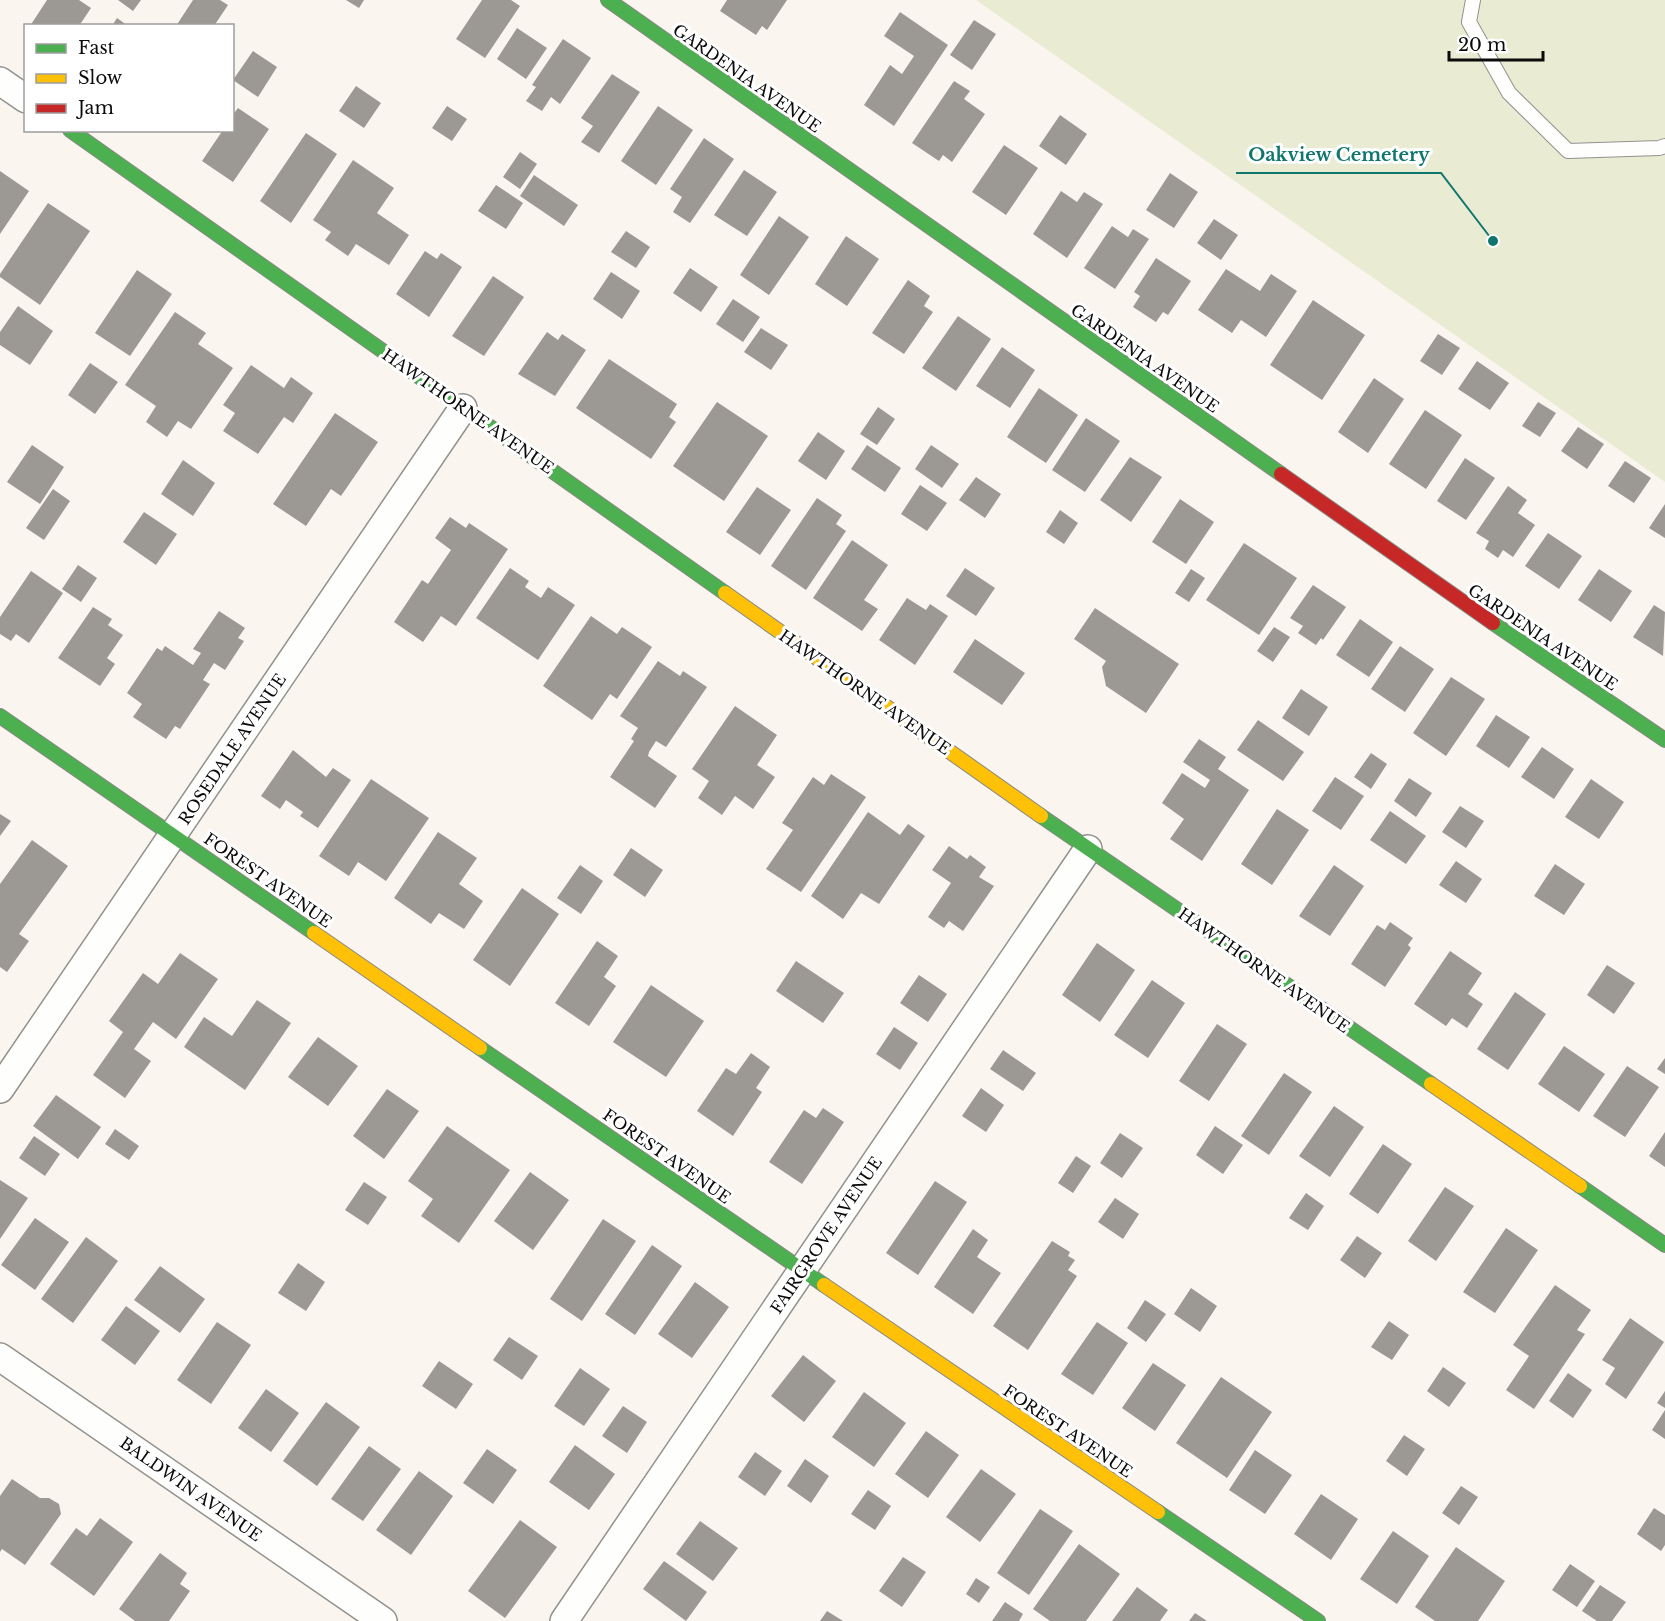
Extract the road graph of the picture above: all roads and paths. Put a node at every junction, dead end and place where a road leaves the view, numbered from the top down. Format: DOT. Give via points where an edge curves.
graph roads {
  1 [pos="608,0"];
  2 [pos="1473,0"];
  3 [pos="0,81"];
  4 [pos="24,98"];
  5 [pos="73,132"];
  6 [pos="1665,146"];
  7 [pos="463,408"];
  8 [pos="0,716"];
  9 [pos="1665,740"];
  10 [pos="173,835"];
  11 [pos="1088,849"];
  12 [pos="0,1089"];
  13 [pos="1665,1245"];
  14 [pos="804,1270"];
  15 [pos="0,1357"];
  16 [pos="383,1621"];
  17 [pos="564,1621"];
  18 [pos="1318,1621"];
  1 -- 9 [label="street, GARDENIA AVENUE" via="1461,601"];
  2 -- 6 [label="lane" via="1469,22 1509,93 1568,151"];
  3 -- 4 [label="street"];
  5 -- 7 [label="street, HAWTHORNE AVENUE"];
  7 -- 10 [label="street, ROSEDALE AVENUE"];
  7 -- 11 [label="street, HAWTHORNE AVENUE"];
  8 -- 10 [label="street, FOREST AVENUE"];
  10 -- 12 [label="street, ROSEDALE AVENUE"];
  10 -- 14 [label="street, FOREST AVENUE"];
  11 -- 13 [label="street, HAWTHORNE AVENUE"];
  11 -- 14 [label="street, FAIRGROVE AVENUE"];
  14 -- 17 [label="street, FAIRGROVE AVENUE"];
  14 -- 18 [label="street, FOREST AVENUE"];
  15 -- 16 [label="street, BALDWIN AVENUE"];
}
